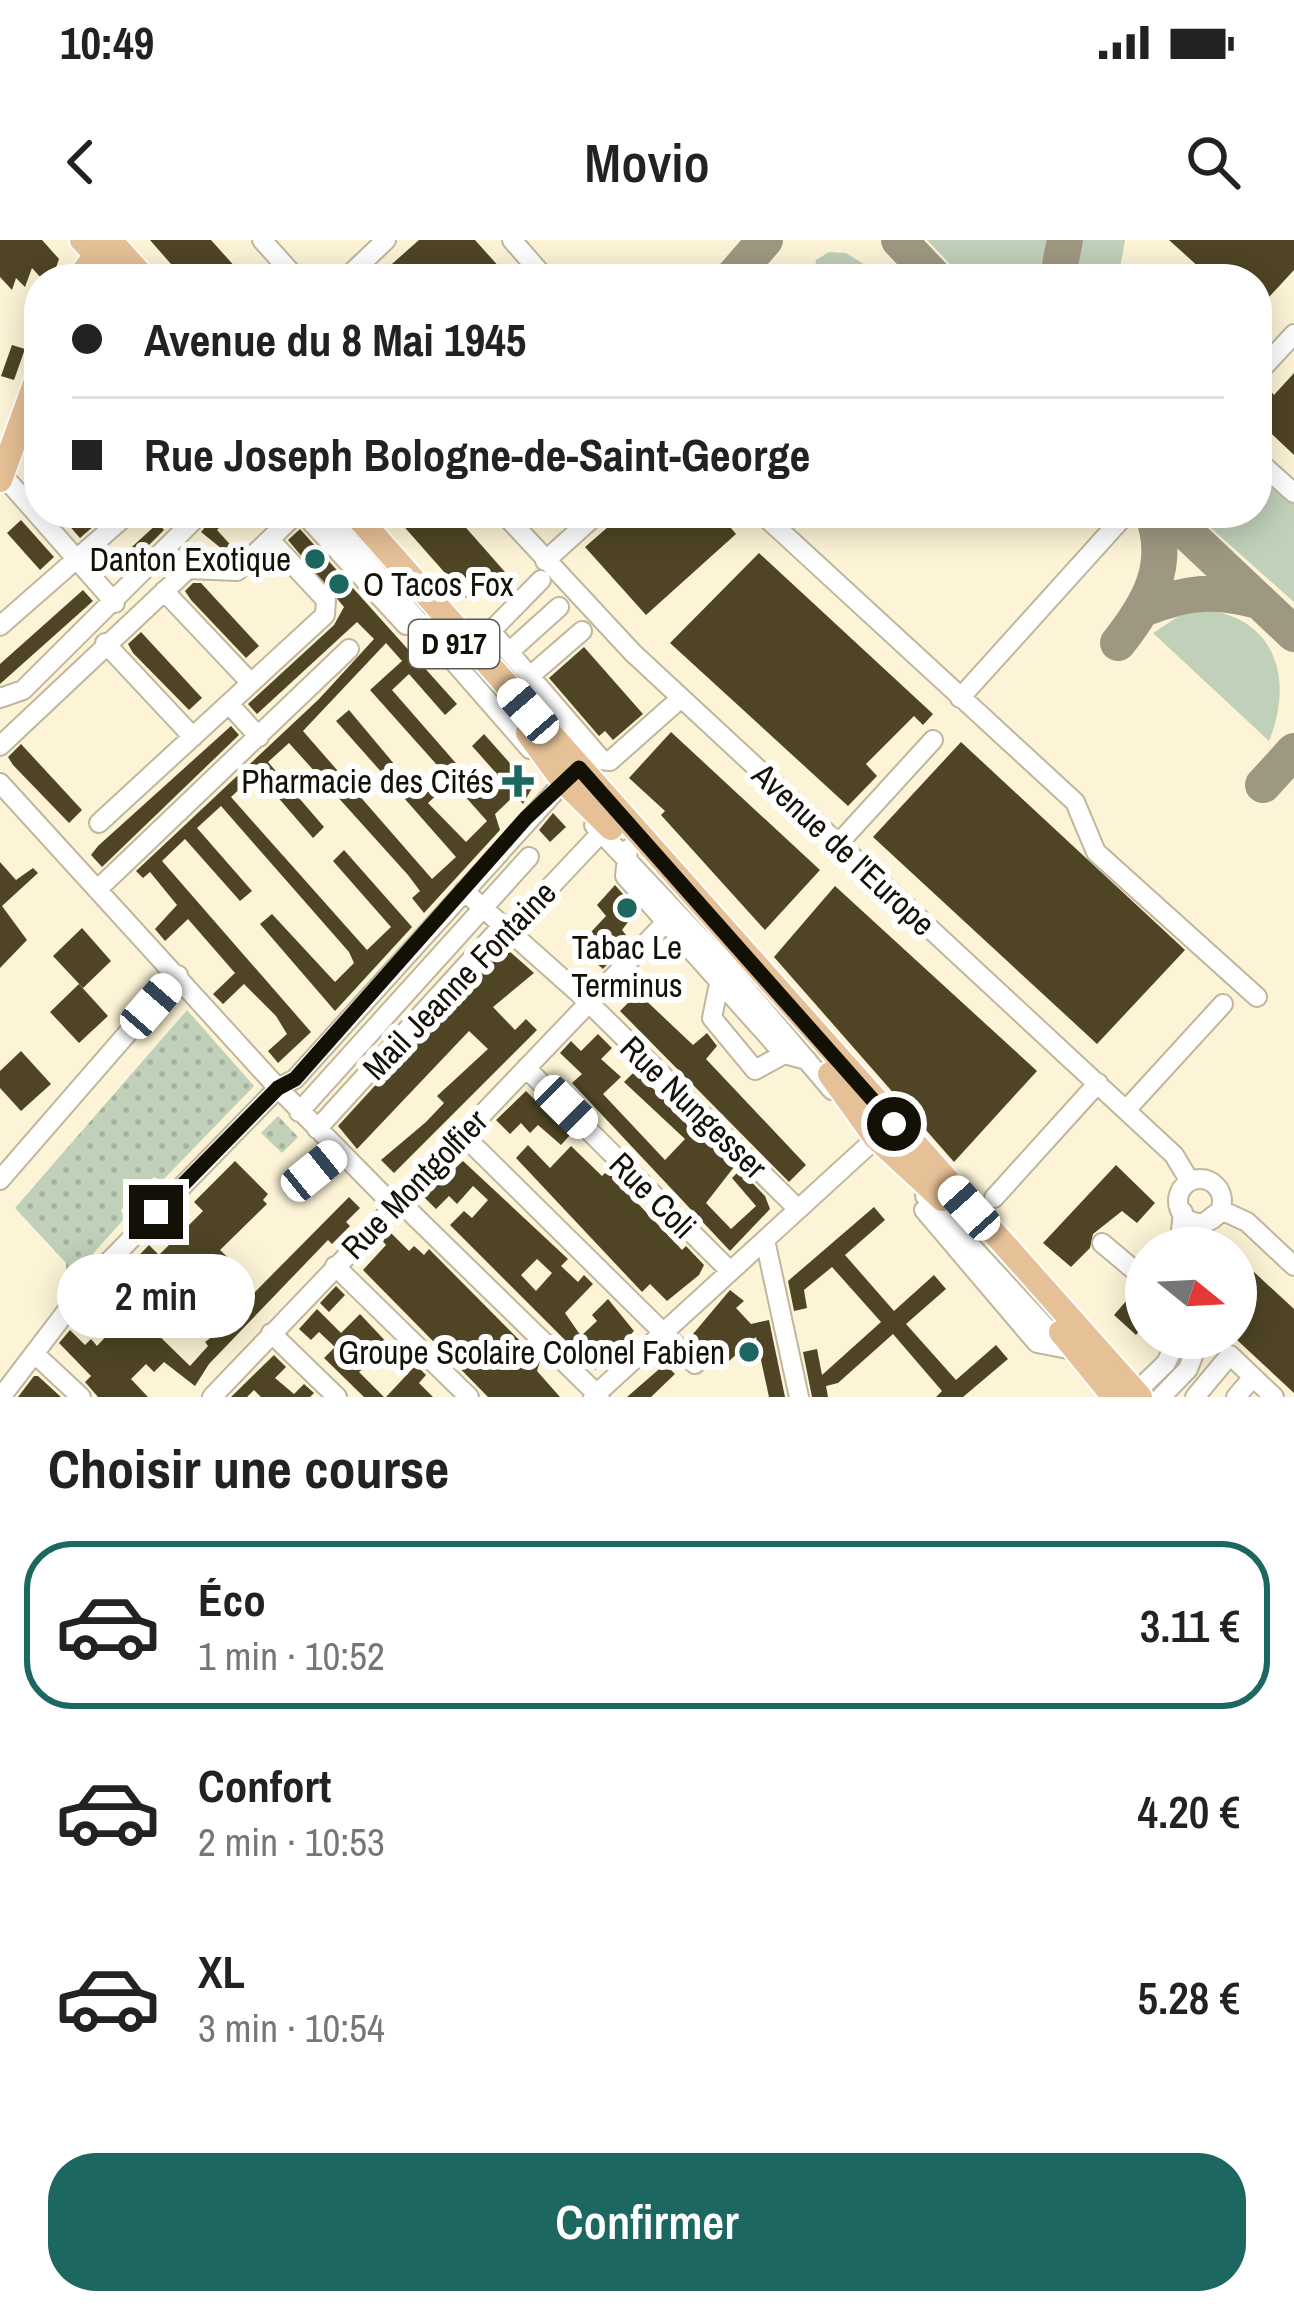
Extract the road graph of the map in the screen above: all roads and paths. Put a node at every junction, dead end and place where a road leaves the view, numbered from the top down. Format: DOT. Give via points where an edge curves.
graph roads {
  1 [pos="125,240"];
  2 [pos="262,240"];
  3 [pos="386,240"];
  4 [pos="512,240"];
  5 [pos="145,264"];
  6 [pos="284,264"];
  7 [pos="361,264"];
  8 [pos="533,264"];
  9 [pos="1294,334"];
  10 [pos="1272,358"];
  11 [pos="24,413"];
  12 [pos="1,475"];
  13 [pos="24,501"];
  14 [pos="48,528"];
  15 [pos="112,528"];
  16 [pos="187,528"];
  17 [pos="283,528"];
  18 [pos="316,528"];
  19 [pos="337,528"];
  20 [pos="349,528"];
  21 [pos="366,528"];
  22 [pos="379,528"];
  23 [pos="513,528"];
  24 [pos="584,528"];
  25 [pos="777,528"];
  26 [pos="1113,528"];
  27 [pos="270,540"];
  28 [pos="76,560"];
  29 [pos="543,571"];
  30 [pos="164,591"];
  31 [pos="115,603"];
  32 [pos="559,608"];
  33 [pos="422,624"];
  34 [pos="0,626"];
  35 [pos="582,631"];
  36 [pos="105,643"];
  37 [pos="349,649"];
  38 [pos="509,652"];
  39 [pos="530,676"];
  40 [pos="251,683"];
  41 [pos="0,698"];
  42 [pos="681,698"];
  43 [pos="960,698"];
  44 [pos="229,704"];
  45 [pos="193,737"];
  46 [pos="259,737"];
  47 [pos="933,740"];
  48 [pos="0,746"];
  49 [pos="566,778"];
  50 [pos="0,783"];
  51 [pos="99,823"];
  52 [pos="602,832"];
  53 [pos="838,844"];
  54 [pos="628,851"];
  55 [pos="529,857"];
  56 [pos="99,888"];
  57 [pos="464,891"];
  58 [pos="483,908"];
  59 [pos="667,921"];
  60 [pos="502,926"];
  61 [pos="723,965"];
  62 [pos="178,975"];
  63 [pos="1257,997"];
  64 [pos="1223,1004"];
  65 [pos="590,1005"];
  66 [pos="784,1054"];
  67 [pos="815,1063"];
  68 [pos="526,1068"];
  69 [pos="286,1083"];
  70 [pos="1097,1084"];
  71 [pos="1126,1111"];
  72 [pos="298,1112"];
  73 [pos="317,1129"];
  74 [pos="462,1134"];
  75 [pos="879,1135"];
  76 [pos="339,1151"];
  77 [pos="314,1171"];
  78 [pos="0,1180"];
  79 [pos="1189,1180"];
  80 [pos="994,1198"];
  81 [pos="396,1204"];
  82 [pos="798,1209"];
  83 [pos="1221,1210"];
  84 [pos="1183,1212"];
  85 [pos="1204,1223"];
  86 [pos="1181,1227"];
  87 [pos="1204,1227"];
  88 [pos="765,1240"];
  89 [pos="1102,1243"];
  90 [pos="1125,1262"];
  91 [pos="335,1266"];
  92 [pos="1294,1266"];
  93 [pos="730,1271"];
  94 [pos="662,1333"];
  95 [pos="272,1334"];
  96 [pos="37,1356"];
  97 [pos="1168,1359"];
  98 [pos="1192,1359"];
  99 [pos="695,1364"];
  100 [pos="1253,1377"];
  101 [pos="596,1396"];
  102 [pos="1131,1396"];
  103 [pos="1,1397"];
  104 [pos="81,1397"];
  105 [pos="212,1397"];
  106 [pos="337,1397"];
  107 [pos="469,1397"];
  108 [pos="799,1397"];
  109 [pos="1195,1397"];
  110 [pos="1236,1397"];
  111 [pos="1274,1397"];
  1 -- 5 [label="street"];
  2 -- 6 [label="street"];
  3 -- 7 [label="street"];
  4 -- 8 [label="street"];
  9 -- 10 [label="street"];
  11 -- 12 [label="main road"];
  12 -- 13 [label="street"];
  14 -- 28 [label="street"];
  15 -- 28 [label="street"];
  16 -- 31 [label="street"];
  17 -- 27 [label="street"];
  18 -- 33 [label="street"];
  19 -- 33 [label="street"];
  20 -- 33 [label="main road, D 917"];
  21 -- 49 [label="main road, D 917"];
  22 -- 102 [label="street" via="1131,1370"];
  23 -- 29 [label="street, Avenue de l'Europe"];
  24 -- 29 [label="street"];
  25 -- 43 [label="street"];
  26 -- 43 [label="street"];
  27 -- 30 [label="street" via="238,571 196,567"];
  27 -- 40 [label="street" via="328,610"];
  28 -- 31 [label="street"];
  28 -- 34 [label="street"];
  29 -- 38 [label="street" via="493,623"];
  29 -- 42 [label="street, Avenue de l'Europe"];
  30 -- 36 [label="street"];
  30 -- 40 [label="street"];
  31 -- 41 [label="street" via="23,690"];
  32 -- 38 [label="street"];
  33 -- 49 [label="main road, D 917" via="508,706"];
  35 -- 39 [label="street"];
  36 -- 45 [label="street"];
  36 -- 48 [label="street"];
  37 -- 46 [label="street"];
  38 -- 39 [label="street"];
  39 -- 42 [label="street" via="602,760"];
  40 -- 44 [label="street"];
  42 -- 53 [label="street, Avenue de l'Europe"];
  43 -- 63 [label="street" via="1075,802 1096,852"];
  44 -- 45 [label="street"];
  44 -- 46 [label="street"];
  45 -- 51 [label="street"];
  46 -- 56 [label="street"];
  47 -- 53 [label="street"];
  49 -- 52 [label="street"];
  49 -- 54 [label="main road, D 917"];
  49 -- 57 [label="street, Mail Jeanne Fontaine"];
  49 -- 75 [label="main road, D 917"];
  50 -- 56 [label="street"];
  52 -- 54 [label="street"];
  52 -- 60 [label="street, Mail Jeanne Fontaine" via="518,922"];
  53 -- 70 [label="street, Avenue de l'Europe"];
  54 -- 59 [label="street" via="625,876"];
  54 -- 61 [label="main road, D 917"];
  55 -- 58 [label="street"];
  56 -- 62 [label="street"];
  57 -- 58 [label="street, Rue Nungesser"];
  57 -- 69 [label="street, Mail Jeanne Fontaine"];
  58 -- 60 [label="street, Rue Nungesser"];
  58 -- 72 [label="street"];
  59 -- 61 [label="street"];
  59 -- 65 [label="street, Rue Montgolfier"];
  60 -- 65 [label="street, Rue Nungesser"];
  60 -- 73 [label="street, Mail Jeanne Fontaine"];
  61 -- 66 [label="street"];
  61 -- 66 [label="street" via="712,1018 755,1070"];
  61 -- 67 [label="main road, D 917"];
  62 -- 69 [label="street"];
  62 -- 78 [label="street"];
  64 -- 71 [label="street"];
  65 -- 68 [label="street, Rue Montgolfier"];
  65 -- 82 [label="street, Rue Nungesser"];
  66 -- 67 [label="street"];
  67 -- 75 [label="main road, D 917"];
  68 -- 74 [label="street, Rue Montgolfier"];
  68 -- 93 [label="street, Rue Coli"];
  69 -- 72 [label="street"];
  69 -- 96 [label="street, Mail Jeanne Fontaine" via="88,1283 39,1340"];
  70 -- 71 [label="street, Avenue de l'Europe"];
  70 -- 80 [label="street"];
  71 -- 79 [label="street, Avenue de l'Europe"];
  72 -- 73 [label="street"];
  73 -- 76 [label="street"];
  74 -- 81 [label="street, Rue Montgolfier"];
  74 -- 94 [label="street"];
  75 -- 82 [label="street"];
  75 -- 102 [label="main road, D 917"];
  75 -- 102 [label="main road, D 917" via="923,1194 1071,1349"];
  76 -- 77 [label="street"];
  76 -- 81 [label="street"];
  79 -- 83 [label="street" via="1213,1185"];
  79 -- 84 [label="street" via="1177,1197"];
  81 -- 91 [label="street, Rue Montgolfier"];
  81 -- 101 [label="street"];
  82 -- 88 [label="street"];
  83 -- 85 [label="street"];
  83 -- 92 [label="street" via="1247,1222"];
  84 -- 85 [label="street"];
  84 -- 86 [label="street"];
  85 -- 87 [label="street"];
  88 -- 93 [label="street"];
  88 -- 108 [label="street"];
  89 -- 90 [label="street"];
  91 -- 95 [label="street, Rue Montgolfier"];
  91 -- 107 [label="street"];
  93 -- 94 [label="street"];
  94 -- 99 [label="street"];
  94 -- 101 [label="street"];
  95 -- 105 [label="street, Rue Montgolfier"];
  95 -- 106 [label="street"];
  96 -- 103 [label="street, Mail Jeanne Fontaine"];
  96 -- 104 [label="street"];
  97 -- 102 [label="street"];
  98 -- 102 [label="street" via="1188,1369"];
  100 -- 109 [label="street" via="1230,1355"];
  100 -- 110 [label="street"];
  100 -- 111 [label="street"];
}
